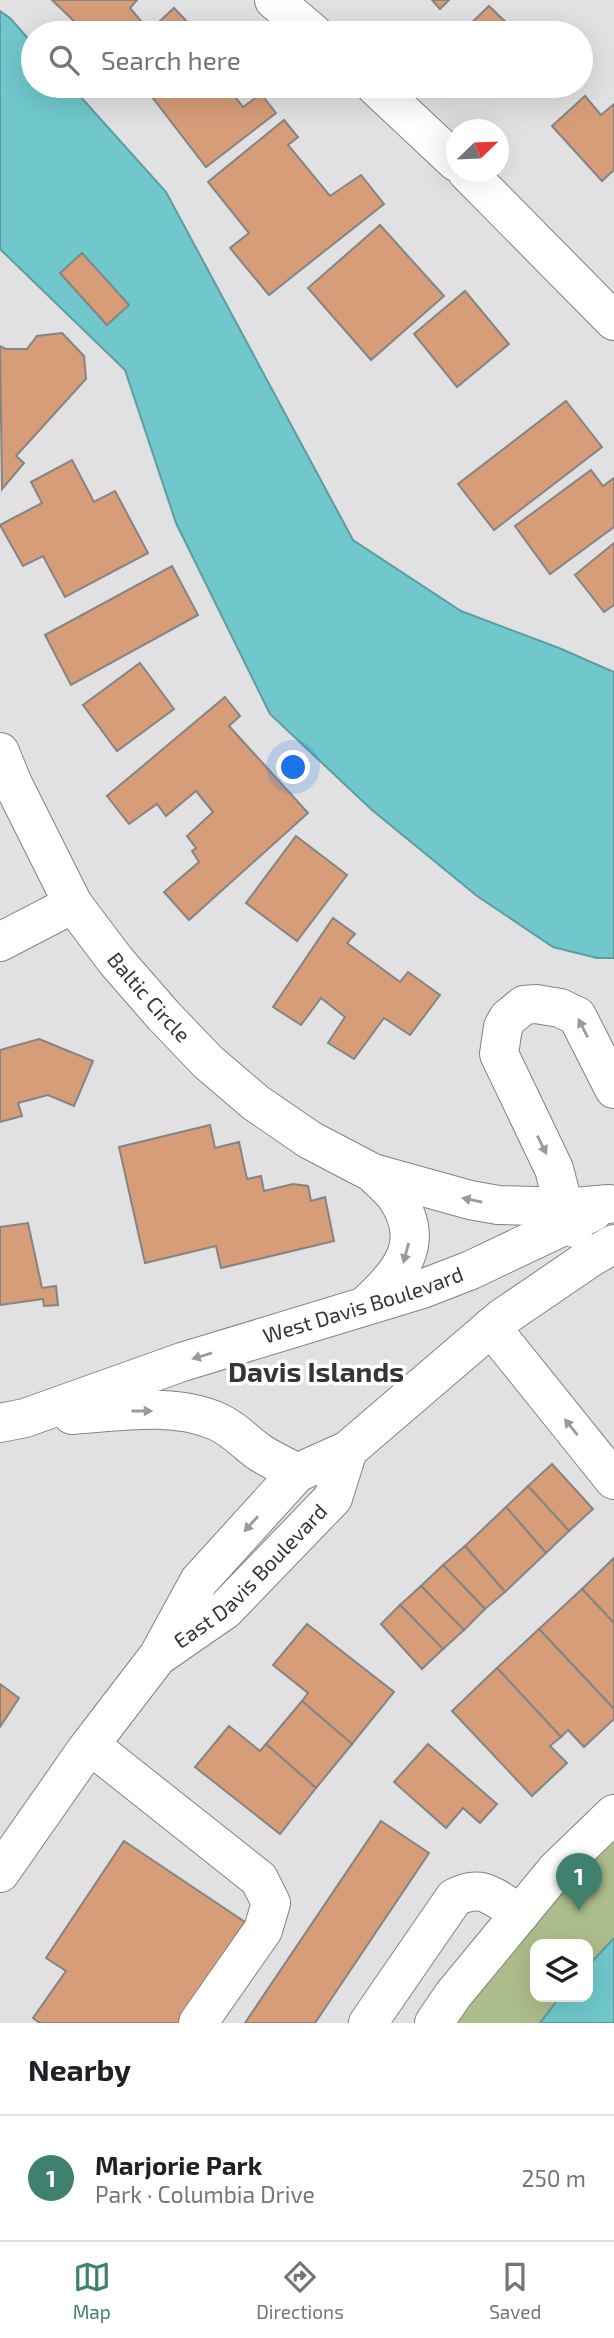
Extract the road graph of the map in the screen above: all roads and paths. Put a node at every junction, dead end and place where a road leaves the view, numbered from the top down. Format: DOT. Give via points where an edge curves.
graph roads {
  1 [pos="274,0"];
  2 [pos="299,21"];
  3 [pos="388,98"];
  4 [pos="446,152"];
  5 [pos="477,182"];
  6 [pos="614,321"];
  7 [pos="0,752"];
  8 [pos="73,904"];
  9 [pos="0,942"];
  10 [pos="614,1089"];
  11 [pos="373,1173"];
  12 [pos="612,1203"];
  13 [pos="568,1215"];
  14 [pos="602,1251"];
  15 [pos="362,1309"];
  16 [pos="497,1323"];
  17 [pos="12,1420"];
  18 [pos="348,1450"];
  19 [pos="297,1473"];
  20 [pos="614,1480"];
  21 [pos="158,1656"];
  22 [pos="90,1745"];
  23 [pos="614,1814"];
  24 [pos="0,1872"];
  25 [pos="520,1913"];
  26 [pos="198,2023"];
  27 [pos="368,2023"];
  28 [pos="435,2023"];
  1 -- 2 [label="street"];
  3 -- 4 [label="street"];
  5 -- 6 [label="street"];
  7 -- 8 [label="street, Baltic Circle"];
  8 -- 9 [label="street"];
  8 -- 11 [label="street, Baltic Circle" via="139,987 232,1084 284,1123"];
  10 -- 13 [label="street, one-way" via="577,1016 536,1004 524,1005 508,1018 499,1054 554,1169"];
  13 -- 11 [label="street, one-way" via="470,1200"];
  11 -- 15 [label="street, one-way" via="396,1196 409,1223 410,1240 396,1276"];
  12 -- 13 [label="street"];
  13 -- 14 [label="street"];
  13 -- 15 [label="street, West Davis Boulevard" via="471,1270"];
  14 -- 16 [label="street, East Davis Boulevard"];
  15 -- 17 [label="street, West Davis Boulevard, one-way" via="182,1362"];
  16 -- 18 [label="street, East Davis Boulevard"];
  20 -- 16 [label="street, one-way"];
  17 -- 19 [label="street, West Davis Boulevard, one-way" via="140,1410 199,1415 217,1421"];
  18 -- 19 [label="street, East Davis Boulevard"];
  18 -- 21 [label="street, East Davis Boulevard" via="333,1498 225,1610"];
  19 -- 21 [label="street, East Davis Boulevard, one-way" via="199,1581"];
  21 -- 22 [label="street, East Davis Boulevard"];
  22 -- 24 [label="street, East Davis Boulevard"];
  22 -- 26 [label="street" via="259,1879 271,1903 263,1930"];
  23 -- 25 [label="street" via="555,1870"];
  25 -- 27 [label="street" via="479,1889 454,1898"];
  25 -- 28 [label="street"];
}
